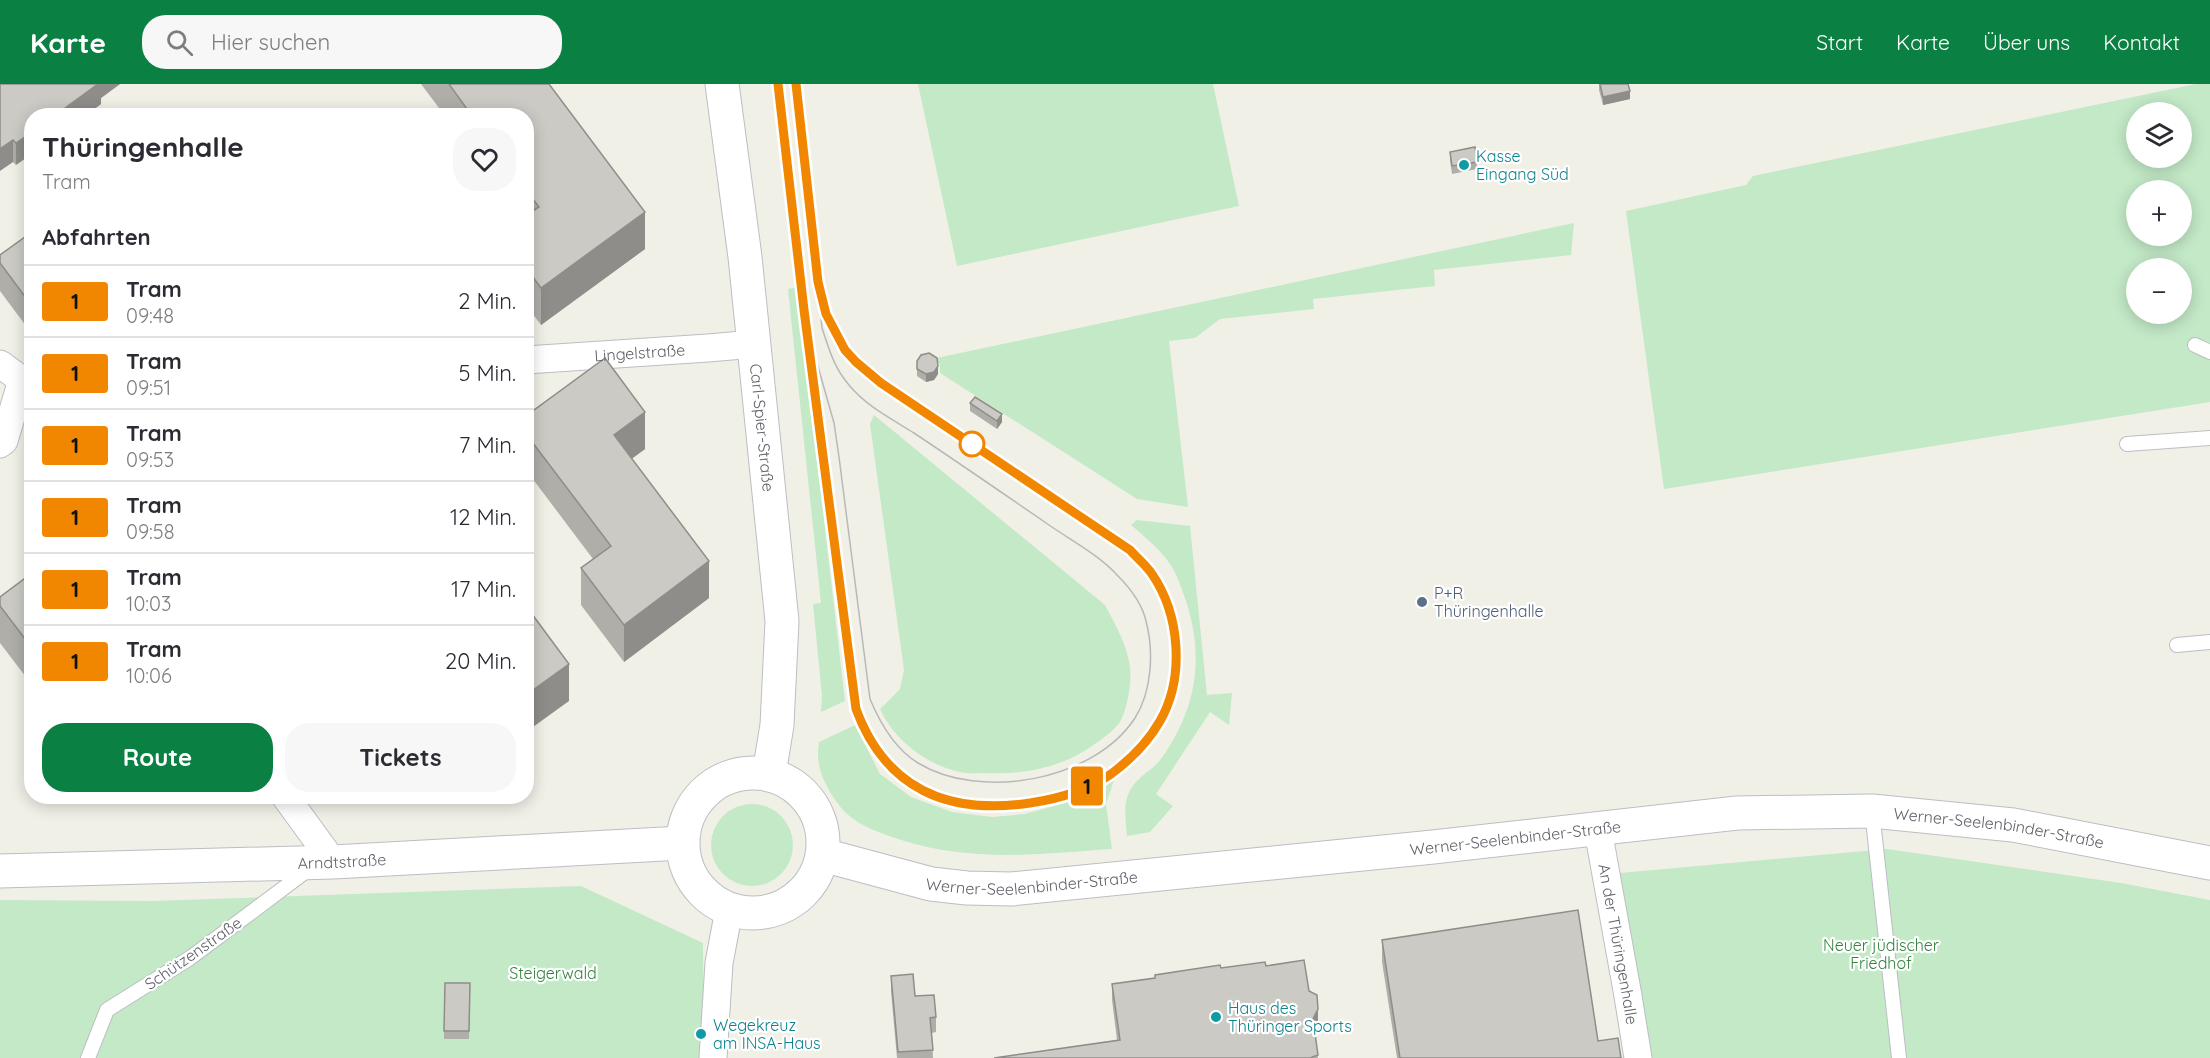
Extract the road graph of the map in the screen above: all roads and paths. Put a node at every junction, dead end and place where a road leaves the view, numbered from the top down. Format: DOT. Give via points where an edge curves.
graph roads {
  1 [pos="722,84"];
  2 [pos="754,344"];
  3 [pos="2195,345"];
  4 [pos="2210,352"];
  5 [pos="534,359"];
  6 [pos="0,364"];
  7 [pos="24,378"];
  8 [pos="24,388"];
  9 [pos="2210,438"];
  10 [pos="0,444"];
  11 [pos="2127,444"];
  12 [pos="2210,642"];
  13 [pos="2177,645"];
  14 [pos="769,774"];
  15 [pos="290,804"];
  16 [pos="1872,811"];
  17 [pos="1598,830"];
  18 [pos="682,843"];
  19 [pos="823,855"];
  20 [pos="325,862"];
  21 [pos="2210,863"];
  22 [pos="0,871"];
  23 [pos="729,910"];
  24 [pos="88,1058"];
  25 [pos="713,1058"];
  26 [pos="1638,1058"];
  27 [pos="1899,1058"];
  1 -- 2 [label="street, Carl-Spier-Straße"];
  2 -- 5 [label="street, Lingelstraße"];
  2 -- 14 [label="street, Carl-Spier-Straße" via="783,621 777,725"];
  3 -- 4 [label="lane"];
  6 -- 7 [label="street"];
  8 -- 10 [label="street"];
  9 -- 11 [label="lane"];
  12 -- 13 [label="lane"];
  14 -- 18 [label="street" via="744,773 721,780 701,794 688,814"];
  14 -- 19 [label="street" via="800,790 811,804 819,819"];
  15 -- 20 [label="street"];
  16 -- 17 [label="street, Werner-Seelenbinder-Straße" via="1737,813"];
  16 -- 21 [label="street, Werner-Seelenbinder-Straße" via="2013,825"];
  16 -- 27 [label="lane"];
  17 -- 19 [label="street, Werner-Seelenbinder-Straße" via="1011,889 931,884"];
  17 -- 26 [label="street, An der Thüringenhalle"];
  18 -- 20 [label="street, Arndtstraße"];
  18 -- 23 [label="street" via="684,862 694,884 711,901"];
  19 -- 23 [label="street" via="811,883 781,908 757,914"];
  20 -- 22 [label="street, Arndtstraße"];
  20 -- 24 [label="lane, Schützenstraße" via="107,1010"];
  23 -- 25 [label="street" via="719,963"];
}
